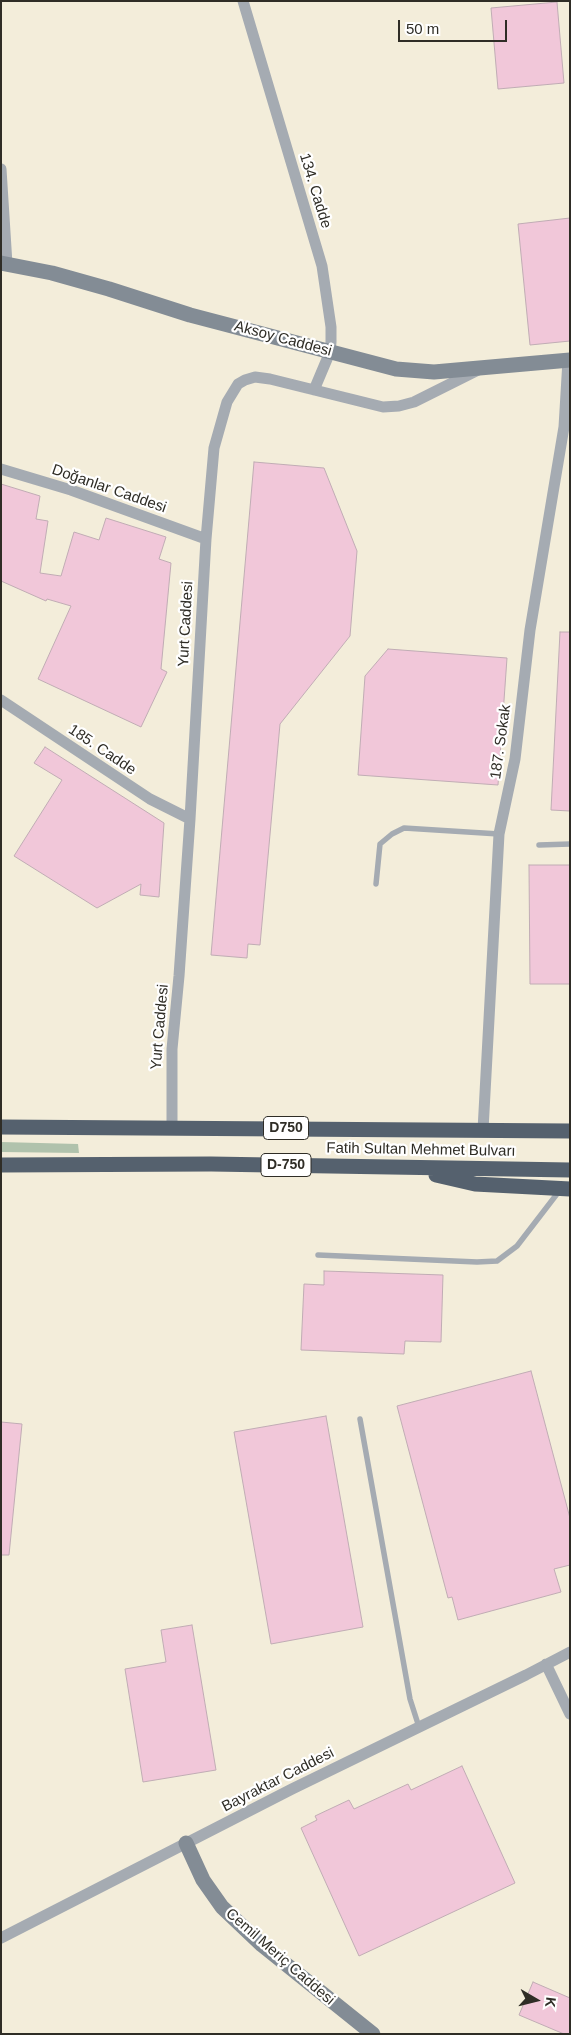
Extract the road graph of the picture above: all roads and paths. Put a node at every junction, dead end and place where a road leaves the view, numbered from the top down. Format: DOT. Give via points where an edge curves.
graph roads {
  1 [pos="243,1"];
  2 [pos="1,169"];
  3 [pos="4,263"];
  4 [pos="330,352"];
  5 [pos="569,360"];
  6 [pos="482,368"];
  7 [pos="314,390"];
  8 [pos="567,413"];
  9 [pos="1,468"];
  10 [pos="206,540"];
  11 [pos="1,700"];
  12 [pos="190,819"];
  13 [pos="499,834"];
  14 [pos="570,844"];
  15 [pos="539,845"];
  16 [pos="376,884"];
  17 [pos="1,1127"];
  18 [pos="172,1127"];
  19 [pos="483,1130"];
  20 [pos="570,1131"];
  21 [pos="1,1165"];
  22 [pos="405,1168"];
  23 [pos="570,1170"];
  24 [pos="566,1189"];
  25 [pos="318,1255"];
  26 [pos="360,1419"];
  27 [pos="570,1652"];
  28 [pos="546,1664"];
  29 [pos="570,1714"];
  30 [pos="419,1727"];
  31 [pos="186,1843"];
  32 [pos="1,1938"];
  33 [pos="373,2034"];
  1 -- 4 [label="street, 134. Cadde" via="322,266 331,327"];
  2 -- 3 [label="street"];
  3 -- 4 [label="street, Aksoy Caddesi" via="109,288 190,315"];
  4 -- 6 [label="street, Aksoy Caddesi" via="416,372"];
  4 -- 7 [label="street, 134. Cadde"];
  5 -- 6 [label="street, Aksoy Caddesi"];
  5 -- 8 [label="street, 187. Sokak"];
  6 -- 7 [label="street, Yurt Caddesi" via="414,402 398,406 383,407"];
  7 -- 10 [label="street, Yurt Caddesi" via="255,377 245,380 232,391 220,420 214,448"];
  8 -- 13 [label="street, 187. Sokak" via="530,630 515,759"];
  9 -- 10 [label="street, Doğanlar Caddesi"];
  10 -- 12 [label="street, Yurt Caddesi"];
  11 -- 12 [label="street, 185. Cadde" via="150,800"];
  12 -- 18 [label="street, Yurt Caddesi" via="172,1049"];
  13 -- 16 [label="lane" via="404,828 380,844"];
  13 -- 19 [label="street, 187. Sokak"];
  14 -- 15 [label="lane"];
  17 -- 18 [label="highway, Fatih Sultan Mehmet Bulvarı / D750"];
  18 -- 19 [label="highway, Fatih Sultan Mehmet Bulvarı / D750"];
  19 -- 20 [label="highway, Fatih Sultan Mehmet Bulvarı / D750"];
  21 -- 22 [label="highway, Fatih Sultan Mehmet Bulvarı / D-750" via="210,1164"];
  22 -- 23 [label="highway, Fatih Sultan Mehmet Bulvarı / D-750"];
  22 -- 24 [label="highway" via="475,1184"];
  24 -- 25 [label="lane" via="517,1246 497,1261"];
  26 -- 30 [label="lane" via="410,1699"];
  27 -- 28 [label="street, Bayraktar Caddesi"];
  28 -- 29 [label="street"];
  28 -- 30 [label="street, Bayraktar Caddesi"];
  30 -- 31 [label="street, Bayraktar Caddesi"];
  31 -- 32 [label="street, Bayraktar Caddesi"];
  31 -- 33 [label="street, Cemil Meriç Caddesi" via="202,1880 222,1907 262,1945"];
}
